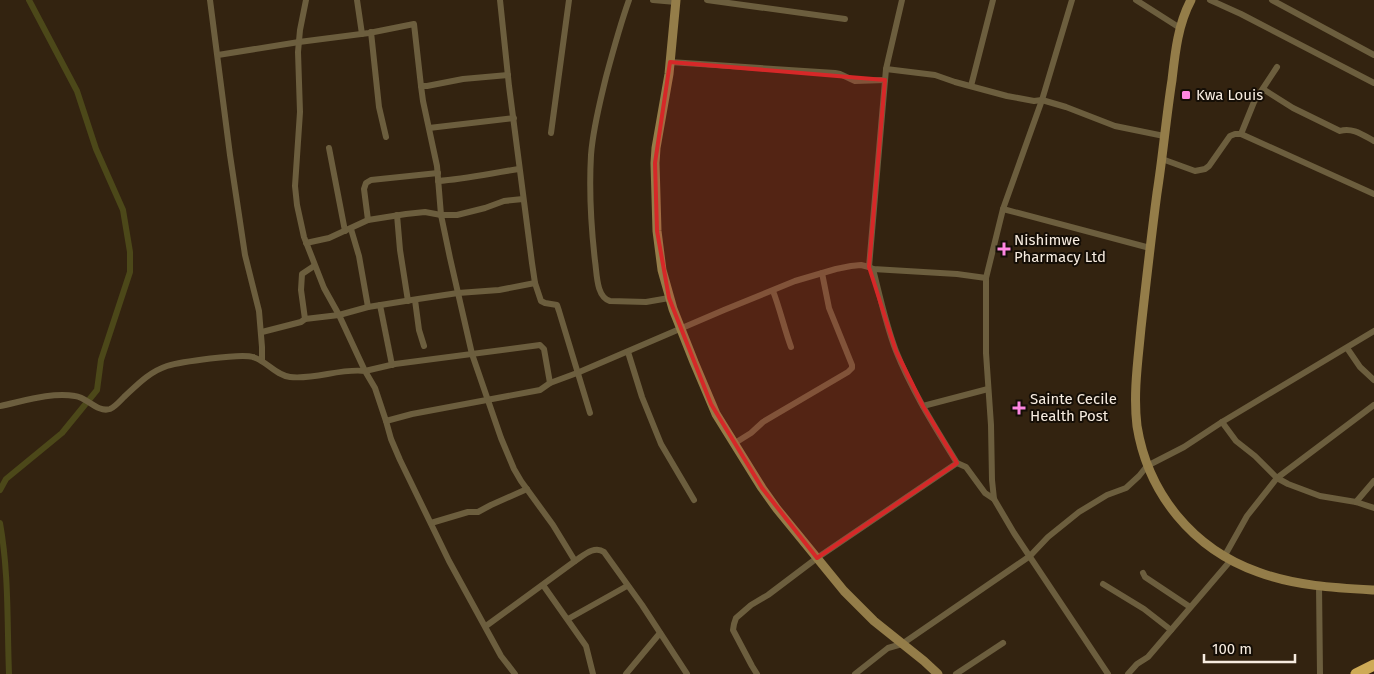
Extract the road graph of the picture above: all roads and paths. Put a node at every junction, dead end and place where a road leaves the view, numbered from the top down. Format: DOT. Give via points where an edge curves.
graph roads {
  1 [pos="210,0"];
  2 [pos="306,0"];
  3 [pos="357,0"];
  4 [pos="500,0"];
  5 [pos="570,0"];
  6 [pos="628,0"];
  7 [pos="653,0"];
  8 [pos="707,0"];
  9 [pos="902,0"];
  10 [pos="993,0"];
  11 [pos="1072,0"];
  12 [pos="1136,0"];
  13 [pos="1191,0"];
  14 [pos="1210,0"];
  15 [pos="1272,0"];
  16 [pos="676,1"];
  17 [pos="845,19"];
  18 [pos="1180,28"];
  19 [pos="371,32"];
  20 [pos="362,34"];
  21 [pos="299,42"];
  22 [pos="218,55"];
  23 [pos="1374,56"];
  24 [pos="670,62"];
  25 [pos="1277,67"];
  26 [pos="886,69"];
  27 [pos="508,74"];
  28 [pos="885,80"];
  29 [pos="1374,83"];
  30 [pos="421,86"];
  31 [pos="972,86"];
  32 [pos="1263,89"];
  33 [pos="1042,100"];
  34 [pos="514,118"];
  35 [pos="429,128"];
  36 [pos="551,133"];
  37 [pos="1241,134"];
  38 [pos="1164,136"];
  39 [pos="386,137"];
  40 [pos="1374,140"];
  41 [pos="329,148"];
  42 [pos="1162,159"];
  43 [pos="519,169"];
  44 [pos="438,173"];
  45 [pos="438,181"];
  46 [pos="1374,194"];
  47 [pos="523,199"];
  48 [pos="1003,208"];
  49 [pos="397,215"];
  50 [pos="442,216"];
  51 [pos="368,220"];
  52 [pos="348,230"];
  53 [pos="306,243"];
  54 [pos="1150,248"];
  55 [pos="314,266"];
  56 [pos="871,268"];
  57 [pos="822,273"];
  58 [pos="986,278"];
  59 [pos="535,283"];
  60 [pos="773,291"];
  61 [pos="458,293"];
  62 [pos="669,298"];
  63 [pos="412,300"];
  64 [pos="380,305"];
  65 [pos="368,307"];
  66 [pos="339,315"];
  67 [pos="305,319"];
  68 [pos="682,329"];
  69 [pos="1374,331"];
  70 [pos="262,332"];
  71 [pos="424,346"];
  72 [pos="791,347"];
  73 [pos="1346,348"];
  74 [pos="628,352"];
  75 [pos="472,354"];
  76 [pos="262,361"];
  77 [pos="392,365"];
  78 [pos="366,371"];
  79 [pos="577,374"];
  80 [pos="1374,380"];
  81 [pos="550,383"];
  82 [pos="988,388"];
  83 [pos="488,400"];
  84 [pos="1374,405"];
  85 [pos="0,406"];
  86 [pos="923,406"];
  87 [pos="590,413"];
  88 [pos="386,421"];
  89 [pos="1222,422"];
  90 [pos="735,443"];
  91 [pos="957,463"];
  92 [pos="1147,466"];
  93 [pos="1277,478"];
  94 [pos="1374,481"];
  95 [pos="527,489"];
  96 [pos="994,499"];
  97 [pos="694,500"];
  98 [pos="1356,502"];
  99 [pos="1374,508"];
  100 [pos="431,523"];
  101 [pos="1030,556"];
  102 [pos="817,558"];
  103 [pos="1227,559"];
  104 [pos="575,561"];
  105 [pos="1143,573"];
  106 [pos="1103,584"];
  107 [pos="543,585"];
  108 [pos="627,586"];
  109 [pos="1319,586"];
  110 [pos="1374,590"];
  111 [pos="1190,607"];
  112 [pos="568,619"];
  113 [pos="486,626"];
  114 [pos="1171,630"];
  115 [pos="660,633"];
  116 [pos="1003,643"];
  117 [pos="902,644"];
  118 [pos="1374,665"];
  119 [pos="515,674"];
  120 [pos="593,674"];
  121 [pos="626,674"];
  122 [pos="687,674"];
  123 [pos="757,674"];
  124 [pos="855,674"];
  125 [pos="938,674"];
  126 [pos="956,674"];
  127 [pos="1108,674"];
  128 [pos="1128,674"];
  129 [pos="1320,674"];
  130 [pos="1356,674"];
  1 -- 22 [label="street"];
  2 -- 21 [label="street"];
  3 -- 20 [label="street"];
  4 -- 27 [label="street"];
  5 -- 36 [label="street"];
  6 -- 62 [label="street" via="605,80 591,155 591,213 598,278 605,300 646,302"];
  7 -- 16 [label="street"];
  8 -- 17 [label="street"];
  9 -- 26 [label="street"];
  10 -- 31 [label="street"];
  11 -- 33 [label="street"];
  12 -- 18 [label="street"];
  13 -- 18 [label="main road"];
  14 -- 29 [label="street"];
  15 -- 23 [label="street"];
  16 -- 24 [label="main road"];
  18 -- 38 [label="main road"];
  19 -- 20 [label="street"];
  19 -- 30 [label="street" via="414,24"];
  19 -- 39 [label="street" via="379,107"];
  20 -- 21 [label="street"];
  21 -- 22 [label="street"];
  21 -- 53 [label="street" via="295,186"];
  22 -- 70 [label="street" via="245,255"];
  24 -- 28 [label="street" via="835,73 854,81"];
  24 -- 62 [label="main road" via="654,180 657,231"];
  25 -- 32 [label="street"];
  26 -- 28 [label="street"];
  26 -- 31 [label="street" via="936,75"];
  27 -- 30 [label="street"];
  27 -- 34 [label="street"];
  28 -- 56 [label="street"];
  30 -- 35 [label="street"];
  31 -- 33 [label="street" via="1008,96"];
  32 -- 37 [label="street"];
  32 -- 40 [label="street" via="1292,108 1340,131 1355,131"];
  33 -- 38 [label="street" via="1114,126"];
  33 -- 48 [label="street"];
  34 -- 35 [label="street"];
  34 -- 43 [label="street"];
  35 -- 44 [label="street"];
  37 -- 42 [label="street" via="1230,136 1205,169 1195,171"];
  37 -- 46 [label="street"];
  38 -- 42 [label="main road"];
  41 -- 52 [label="street"];
  42 -- 54 [label="main road"];
  43 -- 45 [label="street"];
  43 -- 47 [label="street"];
  44 -- 45 [label="street"];
  44 -- 51 [label="street" via="366,182"];
  45 -- 50 [label="street"];
  47 -- 50 [label="street" via="504,201 457,216"];
  47 -- 59 [label="street"];
  48 -- 54 [label="street"];
  48 -- 58 [label="street"];
  49 -- 50 [label="street" via="425,212"];
  49 -- 51 [label="street"];
  49 -- 63 [label="street" via="400,250"];
  50 -- 61 [label="street"];
  51 -- 52 [label="street"];
  52 -- 53 [label="street"];
  52 -- 65 [label="street" via="359,256"];
  53 -- 55 [label="street"];
  54 -- 92 [label="main road" via="1137,364 1136,406"];
  55 -- 66 [label="street"];
  55 -- 67 [label="street" via="302,274"];
  56 -- 57 [label="street" via="851,266"];
  56 -- 58 [label="street"];
  56 -- 86 [label="street" via="896,351"];
  57 -- 60 [label="street"];
  57 -- 90 [label="street" via="829,308 852,368 763,422"];
  58 -- 82 [label="street"];
  59 -- 61 [label="street"];
  59 -- 79 [label="street" via="541,300 558,308"];
  60 -- 68 [label="street"];
  60 -- 72 [label="street"];
  61 -- 63 [label="street"];
  61 -- 75 [label="street"];
  62 -- 68 [label="main road"];
  63 -- 64 [label="street"];
  63 -- 71 [label="street"];
  64 -- 65 [label="street"];
  64 -- 77 [label="street"];
  65 -- 66 [label="street"];
  66 -- 67 [label="street"];
  66 -- 78 [label="street"];
  67 -- 70 [label="street"];
  68 -- 74 [label="street"];
  68 -- 90 [label="main road" via="711,404"];
  69 -- 73 [label="street"];
  70 -- 76 [label="street"];
  73 -- 80 [label="street"];
  73 -- 89 [label="street"];
  74 -- 79 [label="street"];
  74 -- 97 [label="street" via="661,444"];
  75 -- 77 [label="street"];
  75 -- 81 [label="street" via="540,345 544,349"];
  75 -- 83 [label="street"];
  76 -- 78 [label="street" via="289,376"];
  76 -- 85 [label="street" via="250,356 234,357 182,362 166,367 143,379 110,409 69,395"];
  77 -- 78 [label="street"];
  78 -- 88 [label="street"];
  79 -- 81 [label="street"];
  79 -- 87 [label="street"];
  81 -- 83 [label="street" via="540,390"];
  82 -- 86 [label="street"];
  82 -- 96 [label="street"];
  83 -- 88 [label="street"];
  83 -- 95 [label="street" via="508,455"];
  84 -- 93 [label="street"];
  86 -- 91 [label="street"];
  88 -- 100 [label="street" via="400,460"];
  89 -- 92 [label="street"];
  89 -- 93 [label="street" via="1236,440"];
  90 -- 102 [label="main road" via="762,488"];
  91 -- 96 [label="street" via="966,467 985,493"];
  91 -- 102 [label="street"];
  92 -- 101 [label="street" via="1126,488 1079,512 1048,536"];
  92 -- 103 [label="main road" via="1184,524"];
  93 -- 98 [label="street" via="1320,496"];
  93 -- 103 [label="street" via="1247,516"];
  94 -- 98 [label="street"];
  95 -- 100 [label="street" via="478,512"];
  95 -- 104 [label="street"];
  96 -- 101 [label="street"];
  98 -- 99 [label="street"];
  100 -- 113 [label="street"];
  101 -- 117 [label="street"];
  101 -- 127 [label="street"];
  102 -- 117 [label="main road" via="844,591"];
  102 -- 123 [label="street" via="736,618 733,630"];
  103 -- 109 [label="main road" via="1259,573"];
  103 -- 111 [label="street"];
  104 -- 107 [label="street"];
  104 -- 108 [label="street" via="600,549"];
  105 -- 111 [label="street"];
  106 -- 114 [label="street"];
  107 -- 112 [label="street"];
  107 -- 113 [label="street"];
  108 -- 112 [label="street"];
  108 -- 115 [label="street"];
  109 -- 110 [label="main road"];
  109 -- 129 [label="street"];
  111 -- 114 [label="street"];
  112 -- 120 [label="street" via="586,646"];
  113 -- 119 [label="street" via="501,656"];
  114 -- 128 [label="street"];
  115 -- 121 [label="street"];
  115 -- 122 [label="street"];
  116 -- 126 [label="street"];
  117 -- 124 [label="street" via="888,648"];
  117 -- 125 [label="main road"];
  118 -- 130 [label="highway"];
}
